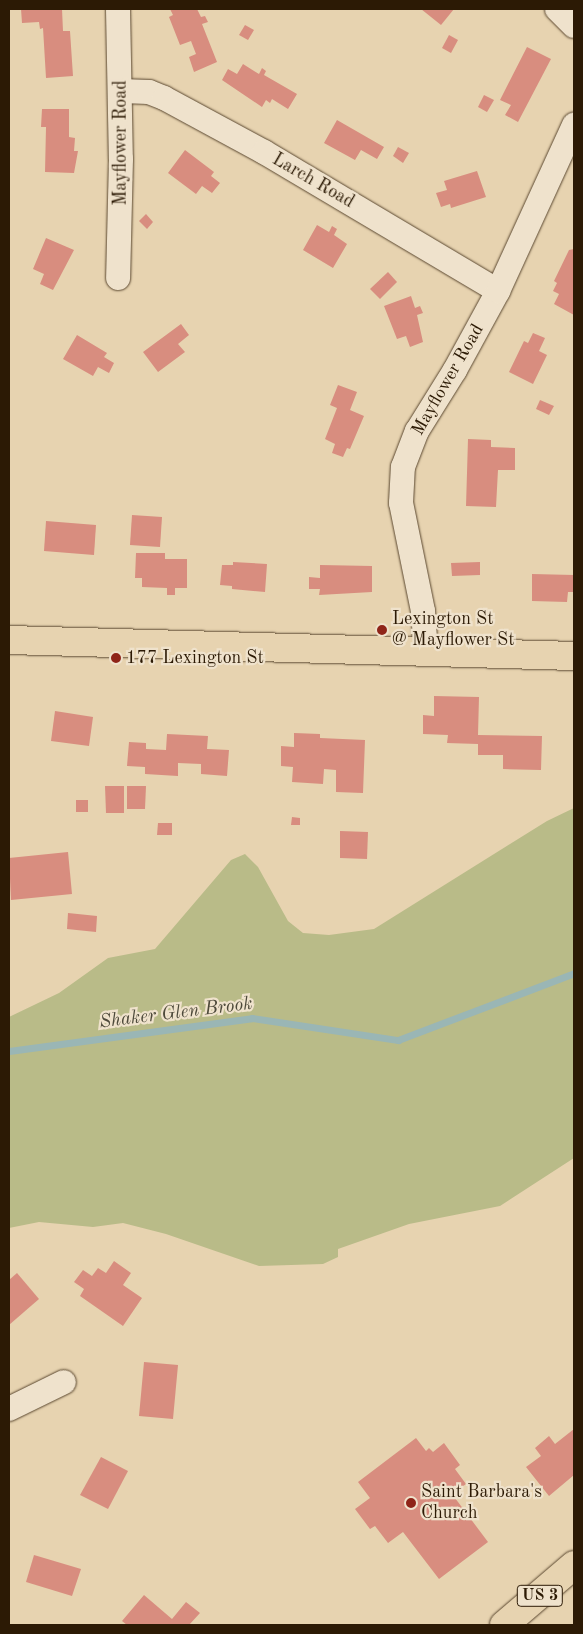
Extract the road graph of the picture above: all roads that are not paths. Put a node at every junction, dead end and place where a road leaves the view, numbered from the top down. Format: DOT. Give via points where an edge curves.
graph roads {
  1 [pos="118,9"];
  2 [pos="557,9"];
  3 [pos="574,26"];
  4 [pos="121,91"];
  5 [pos="574,125"];
  6 [pos="118,278"];
  7 [pos="498,291"];
  8 [pos="9,640"];
  9 [pos="426,652"];
  10 [pos="574,656"];
  11 [pos="64,1382"];
  12 [pos="9,1409"];
  13 [pos="574,1565"];
  14 [pos="504,1625"];
  1 -- 4 [label="street, Mayflower Road"];
  2 -- 3 [label="street"];
  4 -- 6 [label="street, Mayflower Road"];
  4 -- 7 [label="street, Larch Road" via="149,92 164,98 264,152"];
  5 -- 7 [label="street, Mayflower Road"];
  7 -- 9 [label="street, Mayflower Road" via="417,432 403,467 401,503 423,610"];
  8 -- 9 [label="main road"];
  9 -- 10 [label="main road"];
  11 -- 12 [label="street"];
  13 -- 14 [label="main road, US 3"];
}
